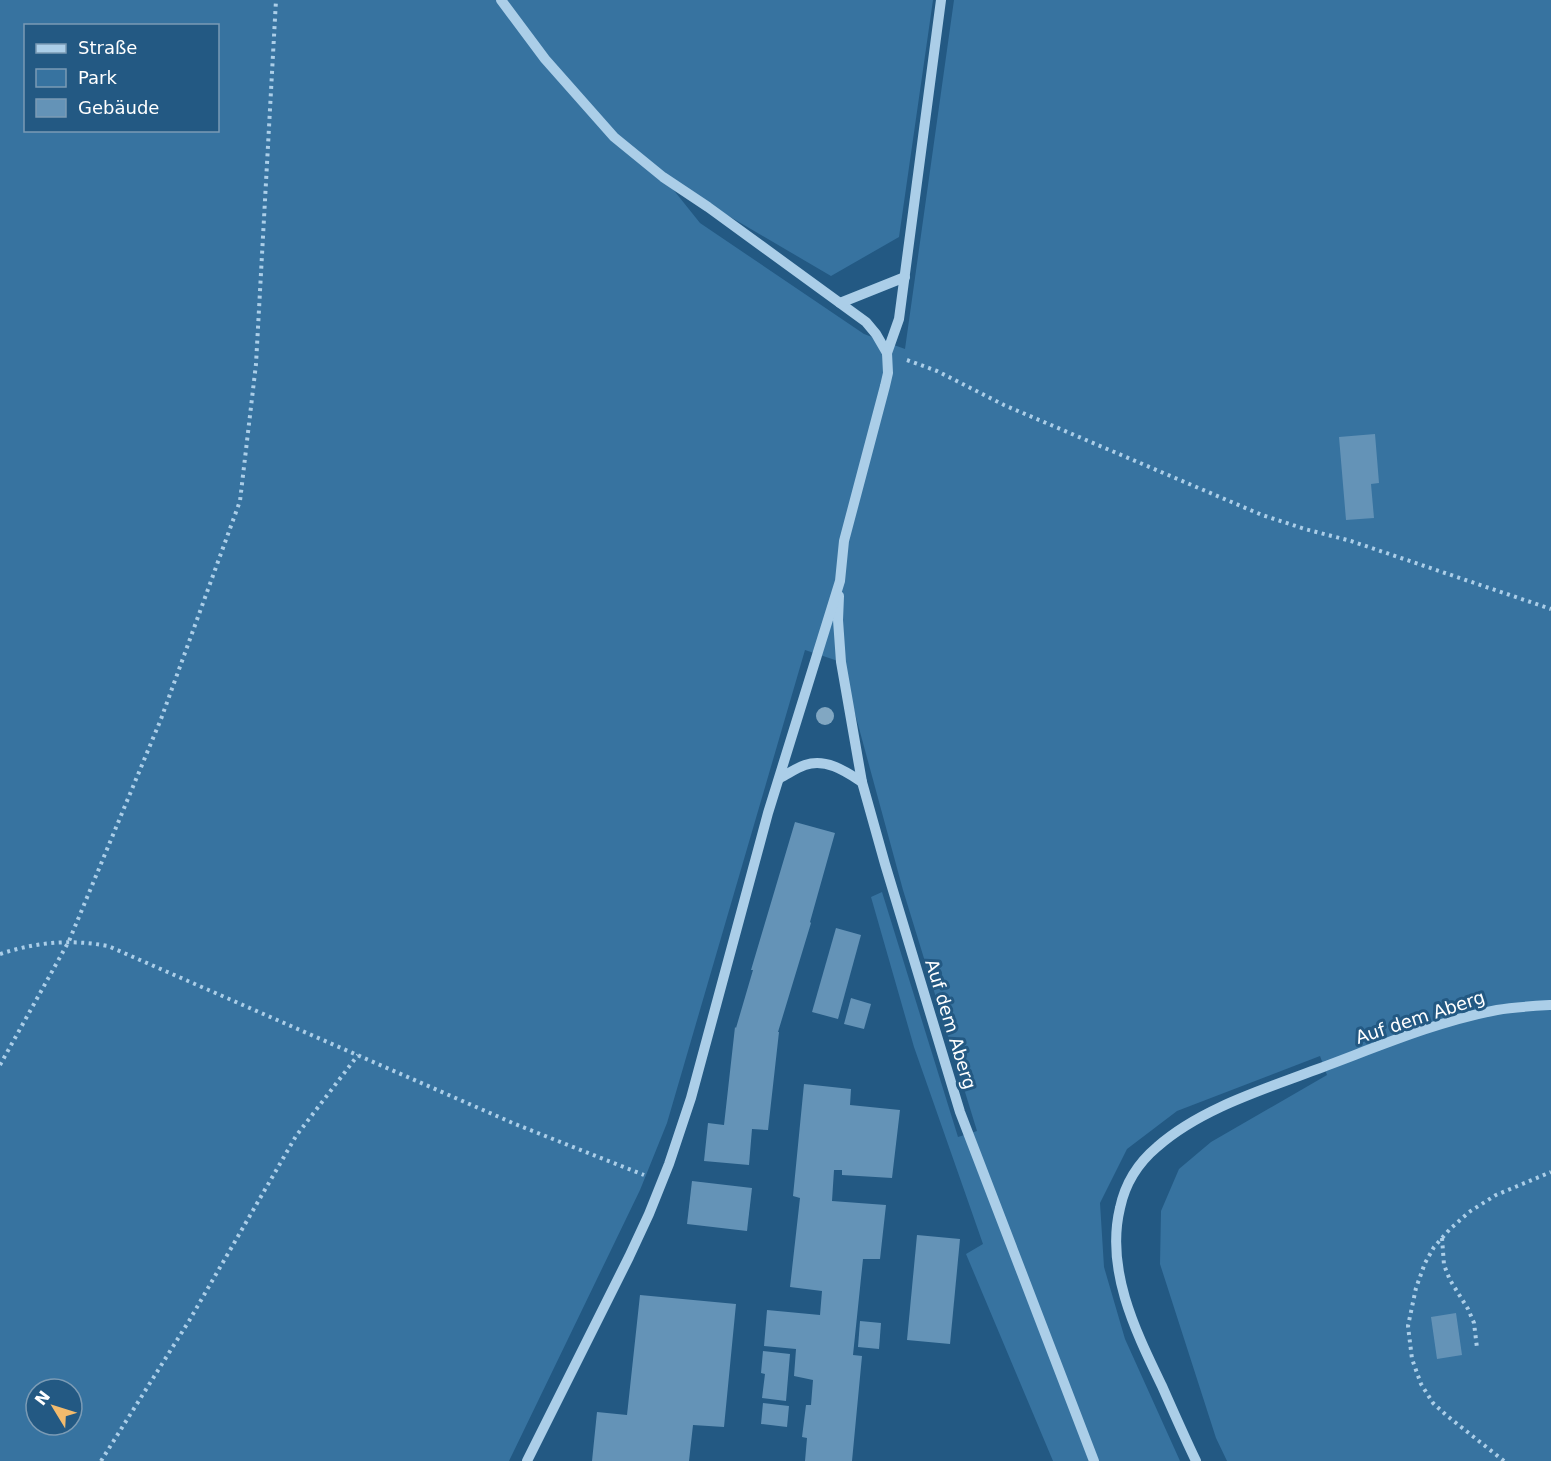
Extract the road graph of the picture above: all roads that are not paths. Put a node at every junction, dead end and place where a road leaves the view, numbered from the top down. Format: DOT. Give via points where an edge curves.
graph roads {
  1 [pos="501,0"];
  2 [pos="941,0"];
  3 [pos="905,277"];
  4 [pos="840,303"];
  5 [pos="886,353"];
  6 [pos="840,581"];
  7 [pos="780,778"];
  8 [pos="862,782"];
  9 [pos="1551,1005"];
  10 [pos="527,1461"];
  11 [pos="1094,1461"];
  12 [pos="1196,1461"];
  1 -- 4 [label="street" via="545,59 614,137 663,177"];
  2 -- 3 [label="street"];
  3 -- 4 [label="street"];
  3 -- 5 [label="street" via="899,319"];
  4 -- 5 [label="street" via="866,322"];
  5 -- 6 [label="street" via="888,373 844,541"];
  6 -- 7 [label="street"];
  6 -- 8 [label="street, Auf dem Aberg" via="841,662"];
  7 -- 8 [label="street" via="805,765 819,763"];
  7 -- 10 [label="street" via="691,1098 661,1182 649,1214"];
  8 -- 11 [label="street, Auf dem Aberg" via="960,1112"];
  9 -- 12 [label="street, Auf dem Aberg" via="1500,1009 1448,1022 1231,1103 1177,1132 1133,1174 1120,1209 1117,1262 1139,1338"];
}
